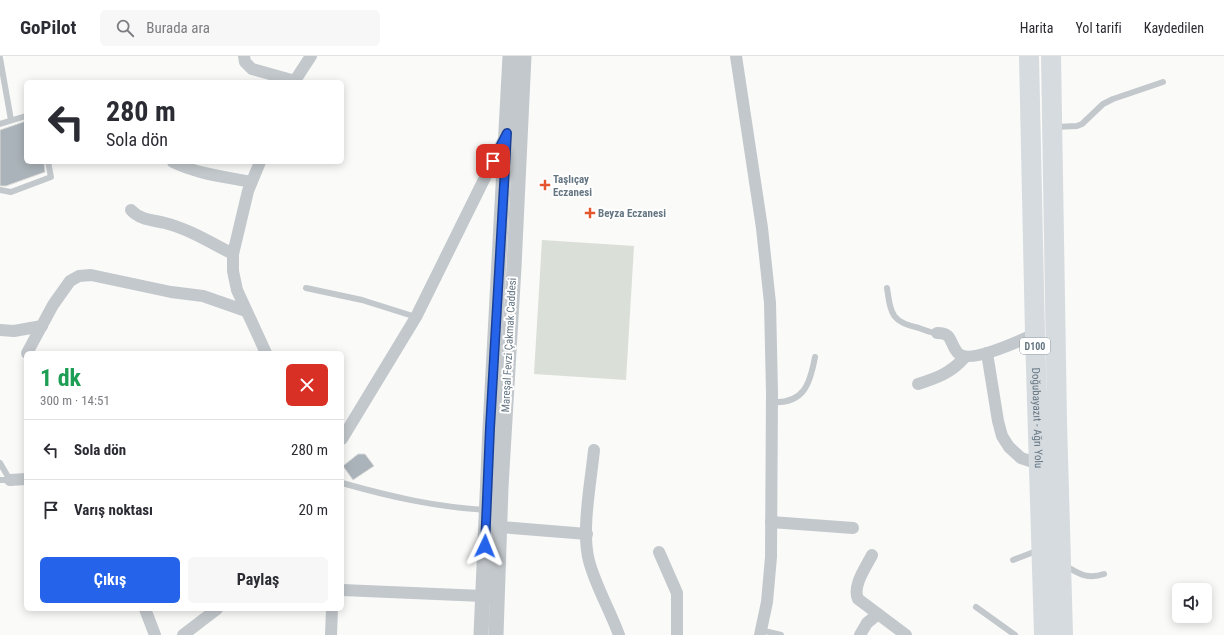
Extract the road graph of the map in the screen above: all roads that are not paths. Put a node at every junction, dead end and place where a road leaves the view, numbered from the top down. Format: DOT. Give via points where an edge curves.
graph roads {
  1 [pos="244,56"];
  2 [pos="311,56"];
  3 [pos="510,56"];
  4 [pos="524,56"];
  5 [pos="736,56"];
  6 [pos="1029,56"];
  7 [pos="1051,56"];
  8 [pos="0,59"];
  9 [pos="290,80"];
  10 [pos="295,80"];
  11 [pos="1163,82"];
  12 [pos="24,117"];
  13 [pos="11,120"];
  14 [pos="0,124"];
  15 [pos="1052,126"];
  16 [pos="507,133"];
  17 [pos="48,164"];
  18 [pos="180,164"];
  19 [pos="259,164"];
  20 [pos="252,182"];
  21 [pos="0,190"];
  22 [pos="131,210"];
  23 [pos="233,254"];
  24 [pos="306,288"];
  25 [pos="887,288"];
  26 [pos="246,311"];
  27 [pos="416,317"];
  28 [pos="42,326"];
  29 [pos="0,330"];
  30 [pos="937,333"];
  31 [pos="1034,334"];
  32 [pos="28,351"];
  33 [pos="265,351"];
  34 [pos="987,353"];
  35 [pos="815,357"];
  36 [pos="965,357"];
  37 [pos="918,384"];
  38 [pos="772,402"];
  39 [pos="344,436"];
  40 [pos="594,450"];
  41 [pos="0,463"];
  42 [pos="1039,464"];
  43 [pos="24,479"];
  44 [pos="5,480"];
  45 [pos="344,484"];
  46 [pos="486,510"];
  47 [pos="771,522"];
  48 [pos="500,527"];
  49 [pos="853,528"];
  50 [pos="587,534"];
  51 [pos="1042,548"];
  52 [pos="659,552"];
  53 [pos="872,556"];
  54 [pos="1013,560"];
  55 [pos="1061,563"];
  56 [pos="1104,574"];
  57 [pos="344,590"];
  58 [pos="483,596"];
  59 [pos="976,607"];
  60 [pos="146,611"];
  61 [pos="214,611"];
  62 [pos="332,611"];
  63 [pos="878,614"];
  64 [pos="761,633"];
  65 [pos="156,635"];
  66 [pos="183,635"];
  67 [pos="331,635"];
  68 [pos="482,635"];
  69 [pos="496,635"];
  70 [pos="618,635"];
  71 [pos="678,635"];
  72 [pos="781,635"];
  73 [pos="860,635"];
  74 [pos="906,635"];
  75 [pos="1015,635"];
  76 [pos="1044,635"];
  77 [pos="1063,635"];
  1 -- 9 [label="street" via="245,62 252,69"];
  2 -- 10 [label="street"];
  3 -- 16 [label="street, Mareşal Fevzi Çakmak Caddesi"];
  4 -- 48 [label="street, Mareşal Fevzi Çakmak Caddesi"];
  5 -- 38 [label="street" via="762,228 770,303"];
  6 -- 31 [label="highway, Doğubayazıt - Ağrı Yolu / D100"];
  7 -- 15 [label="highway, Doğubayazıt - Ağrı Yolu / D100"];
  8 -- 13 [label="lane"];
  11 -- 15 [label="lane" via="1113,99 1077,126"];
  12 -- 13 [label="lane"];
  13 -- 14 [label="lane"];
  15 -- 55 [label="highway, Doğubayazıt - Ağrı Yolu / D100"];
  16 -- 27 [label="street"];
  16 -- 46 [label="street, Mareşal Fevzi Çakmak Caddesi"];
  17 -- 21 [label="lane" via="51,177 11,192"];
  18 -- 20 [label="street" via="210,174"];
  19 -- 20 [label="street"];
  20 -- 23 [label="street"];
  22 -- 23 [label="street" via="140,217 185,230"];
  23 -- 26 [label="street" via="237,290"];
  24 -- 27 [label="lane" via="362,300"];
  25 -- 30 [label="lane" via="894,318 905,325"];
  26 -- 28 [label="street" via="203,296 91,275 79,276 70,281"];
  26 -- 33 [label="street"];
  27 -- 39 [label="street"];
  28 -- 29 [label="street" via="14,331"];
  28 -- 32 [label="street"];
  30 -- 36 [label="street" via="947,334 957,353"];
  31 -- 34 [label="street"];
  31 -- 42 [label="highway, Doğubayazıt - Ağrı Yolu / D100"];
  34 -- 36 [label="street"];
  34 -- 42 [label="street" via="1002,436 1021,458"];
  35 -- 38 [label="lane" via="811,377 805,388 788,401"];
  36 -- 37 [label="street" via="953,369"];
  38 -- 47 [label="street"];
  40 -- 50 [label="street"];
  41 -- 44 [label="lane"];
  42 -- 51 [label="highway, Doğubayazıt - Ağrı Yolu / D100"];
  43 -- 44 [label="street"];
  45 -- 46 [label="lane" via="412,501 452,508"];
  46 -- 58 [label="street, Mareşal Fevzi Çakmak Caddesi"];
  47 -- 49 [label="street"];
  47 -- 64 [label="street" via="767,602"];
  48 -- 50 [label="street"];
  48 -- 69 [label="street, Mareşal Fevzi Çakmak Caddesi"];
  50 -- 70 [label="street" via="588,559"];
  51 -- 54 [label="lane"];
  51 -- 76 [label="highway, Doğubayazıt - Ağrı Yolu / D100"];
  52 -- 71 [label="street" via="677,593"];
  53 -- 63 [label="street" via="858,584 856,594 858,599"];
  55 -- 56 [label="lane" via="1087,577"];
  55 -- 77 [label="highway, Doğubayazıt - Ağrı Yolu / D100"];
  57 -- 58 [label="street"];
  58 -- 68 [label="street, Mareşal Fevzi Çakmak Caddesi"];
  59 -- 75 [label="lane"];
  60 -- 65 [label="street"];
  61 -- 66 [label="street"];
  62 -- 67 [label="street"];
  63 -- 73 [label="street"];
  63 -- 74 [label="street"];
  64 -- 72 [label="lane"];
}
